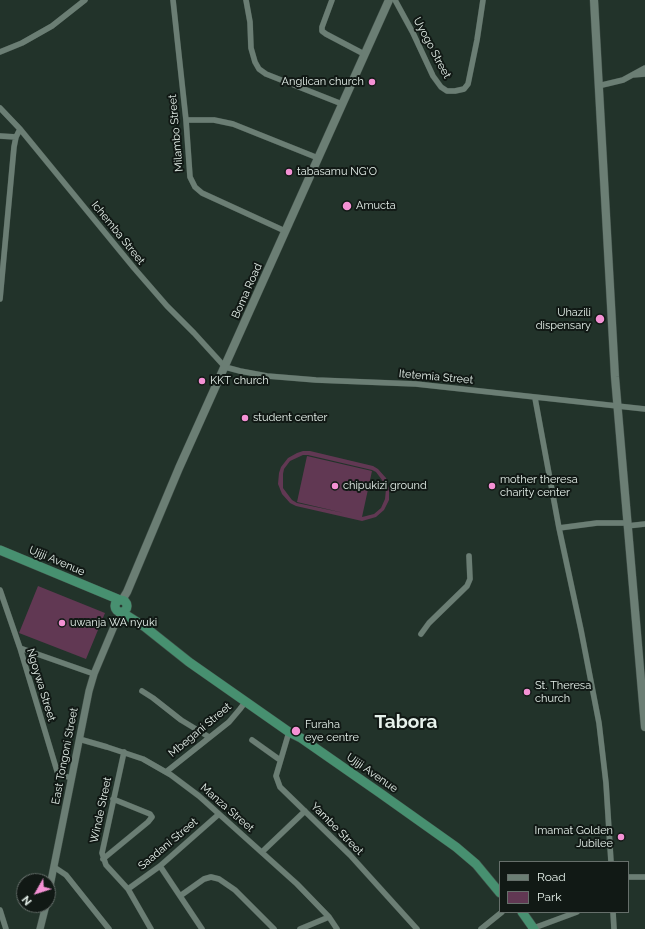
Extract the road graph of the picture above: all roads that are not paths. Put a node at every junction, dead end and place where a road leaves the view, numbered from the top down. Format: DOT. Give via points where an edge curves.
graph roads {
  1 [pos="86,0"];
  2 [pos="173,0"];
  3 [pos="246,0"];
  4 [pos="332,0"];
  5 [pos="389,0"];
  6 [pos="395,0"];
  7 [pos="483,0"];
  8 [pos="594,0"];
  9 [pos="0,52"];
  10 [pos="364,54"];
  11 [pos="645,68"];
  12 [pos="645,74"];
  13 [pos="632,75"];
  14 [pos="598,86"];
  15 [pos="342,104"];
  16 [pos="0,108"];
  17 [pos="186,120"];
  18 [pos="20,129"];
  19 [pos="0,136"];
  20 [pos="16,137"];
  21 [pos="318,158"];
  22 [pos="285,231"];
  23 [pos="2,253"];
  24 [pos="0,300"];
  25 [pos="225,367"];
  26 [pos="535,398"];
  27 [pos="618,406"];
  28 [pos="645,409"];
  29 [pos="627,524"];
  30 [pos="645,524"];
  31 [pos="559,528"];
  32 [pos="0,550"];
  33 [pos="469,556"];
  34 [pos="0,590"];
  35 [pos="121,607"];
  36 [pos="421,634"];
  37 [pos="20,648"];
  38 [pos="94,674"];
  39 [pos="142,691"];
  40 [pos="246,701"];
  41 [pos="644,718"];
  42 [pos="645,727"];
  43 [pos="290,732"];
  44 [pos="209,737"];
  45 [pos="78,739"];
  46 [pos="252,740"];
  47 [pos="124,752"];
  48 [pos="280,760"];
  49 [pos="166,772"];
  50 [pos="71,778"];
  51 [pos="113,799"];
  52 [pos="305,811"];
  53 [pos="219,814"];
  54 [pos="262,852"];
  55 [pos="103,859"];
  56 [pos="611,861"];
  57 [pos="476,864"];
  58 [pos="160,866"];
  59 [pos="54,867"];
  60 [pos="53,873"];
  61 [pos="629,877"];
  62 [pos="645,877"];
  63 [pos="499,885"];
  64 [pos="128,889"];
  65 [pos="499,892"];
  66 [pos="180,896"];
  67 [pos="0,910"];
  68 [pos="44,913"];
  69 [pos="501,913"];
  70 [pos="516,913"];
  71 [pos="523,913"];
  72 [pos="574,913"];
  73 [pos="613,913"];
  74 [pos="329,917"];
  75 [pos="6,929"];
  76 [pos="40,929"];
  77 [pos="109,929"];
  78 [pos="151,929"];
  79 [pos="202,929"];
  80 [pos="274,929"];
  81 [pos="300,929"];
  82 [pos="337,929"];
  83 [pos="417,929"];
  84 [pos="481,929"];
  85 [pos="531,929"];
  86 [pos="614,929"];
  1 -- 9 [label="street" via="52,26"];
  2 -- 17 [label="street, Milambo Street"];
  3 -- 15 [label="street" via="251,48 259,69"];
  4 -- 10 [label="street" via="322,31"];
  5 -- 10 [label="main road, Boma Road"];
  6 -- 7 [label="street, Uyogo Street" via="433,76 441,87 447,91 455,91 464,89 468,84"];
  8 -- 14 [label="main road"];
  10 -- 15 [label="main road, Boma Road"];
  11 -- 13 [label="street"];
  12 -- 13 [label="street"];
  13 -- 14 [label="street" via="617,82"];
  14 -- 27 [label="main road"];
  15 -- 21 [label="main road, Boma Road"];
  16 -- 18 [label="street, Ichemba Street"];
  17 -- 21 [label="street" via="214,120 234,124"];
  17 -- 22 [label="street, Milambo Street" via="190,177 195,187 202,193"];
  18 -- 20 [label="street"];
  18 -- 25 [label="street, Ichemba Street" via="134,268"];
  19 -- 20 [label="street"];
  20 -- 23 [label="street"];
  21 -- 22 [label="main road, Boma Road"];
  22 -- 25 [label="main road, Boma Road"];
  23 -- 24 [label="street"];
  25 -- 26 [label="street, Itetemia Street" via="266,376 416,384"];
  25 -- 35 [label="main road, Boma Road" via="179,468"];
  26 -- 27 [label="street, Itetemia Street"];
  26 -- 31 [label="street"];
  27 -- 28 [label="street, Itetemia Street"];
  27 -- 29 [label="main road"];
  29 -- 30 [label="street"];
  29 -- 31 [label="street" via="597,522"];
  29 -- 41 [label="main road"];
  31 -- 56 [label="street" via="599,723"];
  32 -- 35 [label="highway, Ujiji Avenue" via="105,594"];
  33 -- 36 [label="street" via="470,578 466,586"];
  34 -- 37 [label="street, Ngoywa Street"];
  35 -- 38 [label="street, East Tongoni Street"];
  35 -- 40 [label="highway, Ujiji Avenue" via="189,662"];
  37 -- 38 [label="street"];
  37 -- 50 [label="street, Ngoywa Street" via="57,771"];
  38 -- 45 [label="street, East Tongoni Street"];
  39 -- 44 [label="street"];
  40 -- 43 [label="highway, Ujiji Avenue"];
  40 -- 44 [label="street, Mbegani Street" via="229,722"];
  41 -- 42 [label="main road"];
  43 -- 48 [label="street, Yambe Street"];
  43 -- 57 [label="highway, Ujiji Avenue" via="380,792"];
  44 -- 49 [label="street, Mbegani Street"];
  45 -- 47 [label="street, Manza Street"];
  45 -- 50 [label="street, East Tongoni Street"];
  46 -- 48 [label="street"];
  47 -- 49 [label="street, Manza Street"];
  47 -- 51 [label="street, Winde Street"];
  48 -- 52 [label="street, Yambe Street" via="277,781"];
  49 -- 53 [label="street, Manza Street"];
  50 -- 59 [label="street, East Tongoni Street"];
  51 -- 55 [label="street, Winde Street"];
  51 -- 55 [label="street" via="152,817"];
  52 -- 54 [label="street"];
  52 -- 83 [label="street, Yambe Street" via="350,855"];
  53 -- 54 [label="street, Manza Street"];
  53 -- 58 [label="street, Saadani Street"];
  54 -- 74 [label="street, Manza Street"];
  55 -- 64 [label="street, Winde Street"];
  57 -- 63 [label="highway"];
  57 -- 65 [label="highway, Ujiji Avenue"];
  58 -- 64 [label="street, Saadani Street"];
  58 -- 66 [label="street"];
  59 -- 60 [label="street, East Tongoni Street"];
  59 -- 77 [label="street" via="66,875"];
  61 -- 62 [label="street"];
  64 -- 78 [label="street, Winde Street"];
  66 -- 79 [label="street"];
  66 -- 80 [label="street" via="204,879 219,879 235,890"];
  67 -- 75 [label="street"];
  68 -- 76 [label="street"];
  69 -- 84 [label="street"];
  70 -- 85 [label="highway"];
  71 -- 85 [label="highway"];
  72 -- 85 [label="street"];
  73 -- 86 [label="street"];
  74 -- 81 [label="street"];
  74 -- 82 [label="street, Manza Street"];
}
